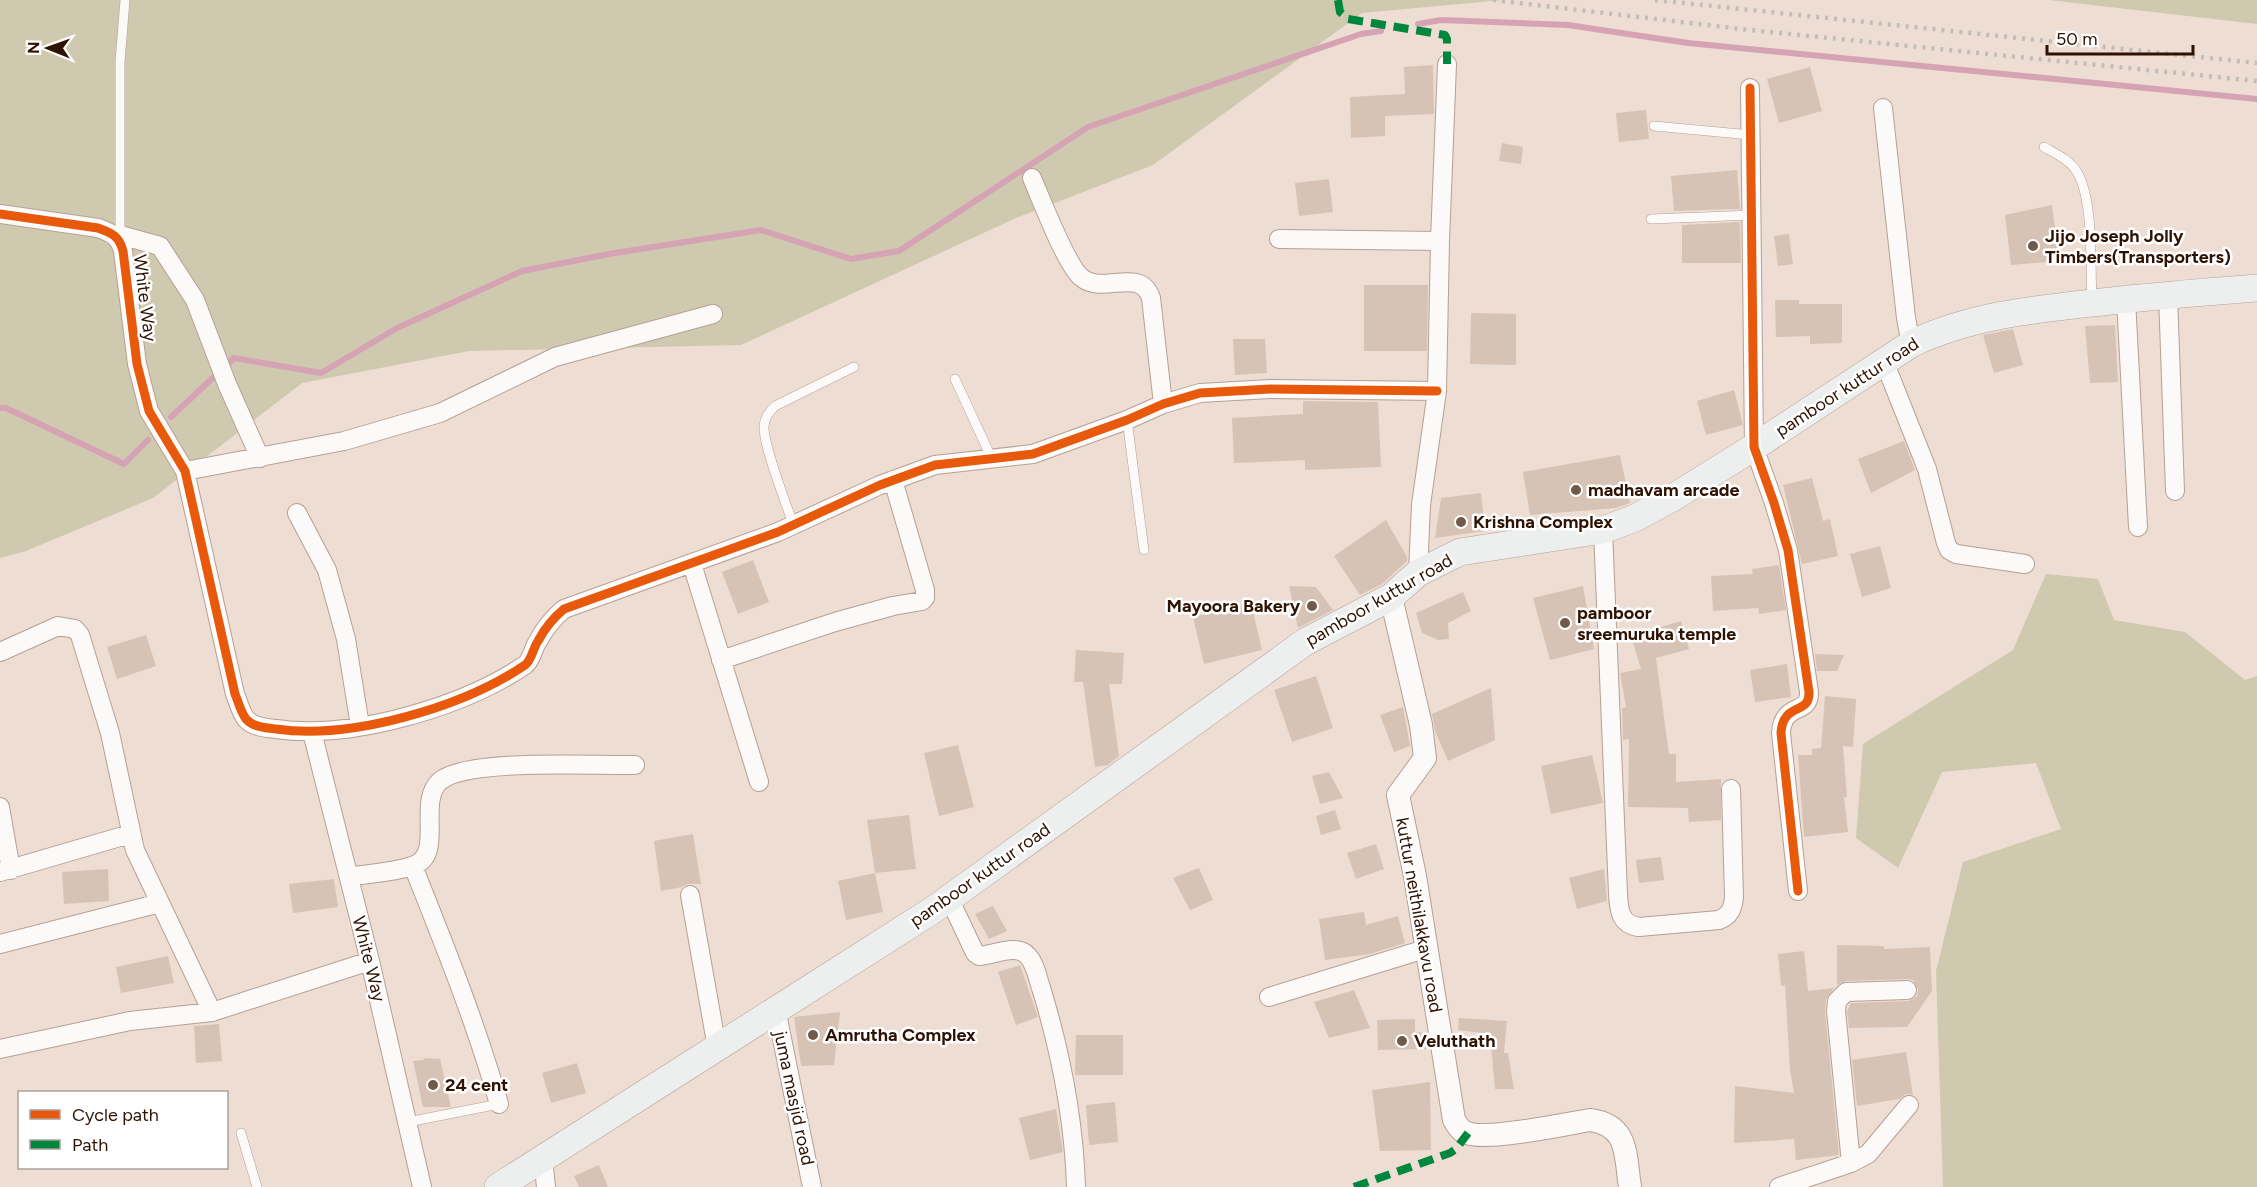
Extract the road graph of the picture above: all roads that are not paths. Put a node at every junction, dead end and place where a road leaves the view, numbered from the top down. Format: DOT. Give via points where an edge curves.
graph roads {
  1 [pos="125,0"];
  2 [pos="1447,64"];
  3 [pos="1750,88"];
  4 [pos="1883,108"];
  5 [pos="1654,126"];
  6 [pos="1751,135"];
  7 [pos="2044,147"];
  8 [pos="1032,178"];
  9 [pos="0,214"];
  10 [pos="1753,215"];
  11 [pos="1651,219"];
  12 [pos="120,237"];
  13 [pos="1279,239"];
  14 [pos="1440,241"];
  15 [pos="2257,288"];
  16 [pos="2169,295"];
  17 [pos="2126,299"];
  18 [pos="2092,303"];
  19 [pos="712,314"];
  20 [pos="1911,344"];
  21 [pos="1884,362"];
  22 [pos="854,367"];
  23 [pos="955,380"];
  24 [pos="1437,391"];
  25 [pos="1163,404"];
  26 [pos="1127,420"];
  27 [pos="1754,447"];
  28 [pos="260,458"];
  29 [pos="992,459"];
  30 [pos="185,471"];
  31 [pos="893,480"];
  32 [pos="2175,491"];
  33 [pos="297,513"];
  34 [pos="794,524"];
  35 [pos="2138,527"];
  36 [pos="1603,530"];
  37 [pos="1144,550"];
  38 [pos="692,564"];
  39 [pos="2025,564"];
  40 [pos="1418,573"];
  41 [pos="1391,597"];
  42 [pos="0,652"];
  43 [pos="721,660"];
  44 [pos="360,726"];
  45 [pos="312,732"];
  46 [pos="635,765"];
  47 [pos="759,782"];
  48 [pos="1731,789"];
  49 [pos="0,807"];
  50 [pos="130,834"];
  51 [pos="413,866"];
  52 [pos="5,871"];
  53 [pos="349,877"];
  54 [pos="1798,891"];
  55 [pos="690,895"];
  56 [pos="949,898"];
  57 [pos="159,903"];
  58 [pos="0,944"];
  59 [pos="1425,949"];
  60 [pos="370,961"];
  61 [pos="1907,990"];
  62 [pos="1269,997"];
  63 [pos="776,1009"];
  64 [pos="212,1012"];
  65 [pos="717,1048"];
  66 [pos="0,1049"];
  67 [pos="499,1104"];
  68 [pos="1909,1105"];
  69 [pos="408,1122"];
  70 [pos="241,1133"];
  71 [pos="543,1158"];
  72 [pos="1851,1164"];
  73 [pos="257,1187"];
  74 [pos="422,1187"];
  75 [pos="498,1187"];
  76 [pos="546,1187"];
  77 [pos="812,1187"];
  78 [pos="1076,1187"];
  79 [pos="1630,1187"];
  80 [pos="1779,1187"];
  1 -- 12 [label="lane" via="120,62"];
  2 -- 14 [label="street"];
  3 -- 6 [label="street"];
  4 -- 20 [label="street"];
  5 -- 6 [label="lane"];
  6 -- 10 [label="street"];
  7 -- 18 [label="lane" via="2069,162 2083,184 2088,209"];
  8 -- 25 [label="street" via="1070,264 1080,277 1097,284 1134,282 1144,284 1148,290"];
  9 -- 12 [label="street, White Way" via="98,228"];
  10 -- 11 [label="lane"];
  10 -- 27 [label="street"];
  12 -- 28 [label="street" via="160,246 195,300"];
  12 -- 30 [label="street, White Way" via="137,364 149,411"];
  13 -- 14 [label="street"];
  14 -- 24 [label="street"];
  15 -- 16 [label="main road, pamboor kuttur road"];
  16 -- 17 [label="main road, pamboor kuttur road"];
  16 -- 32 [label="street"];
  17 -- 18 [label="main road, pamboor kuttur road"];
  17 -- 35 [label="street"];
  18 -- 20 [label="main road, pamboor kuttur road" via="1984,318"];
  19 -- 28 [label="street" via="555,357 440,413 344,441"];
  20 -- 21 [label="main road, pamboor kuttur road"];
  21 -- 27 [label="main road, pamboor kuttur road"];
  21 -- 39 [label="street" via="1927,469 1949,550"];
  22 -- 34 [label="lane" via="775,406 765,419 765,436"];
  23 -- 29 [label="lane"];
  24 -- 25 [label="street, White Way" via="1270,389 1200,393"];
  24 -- 40 [label="street" via="1420,505"];
  25 -- 26 [label="street, White Way"];
  26 -- 29 [label="street, White Way" via="1033,454"];
  26 -- 37 [label="lane"];
  27 -- 36 [label="main road, pamboor kuttur road" via="1674,497"];
  27 -- 54 [label="street" via="1788,550 1809,692 1807,705 1785,716 1781,733"];
  28 -- 30 [label="street"];
  29 -- 31 [label="street, White Way" via="935,465"];
  30 -- 45 [label="street, White Way" via="234,694 246,719 260,727"];
  31 -- 34 [label="street, White Way"];
  31 -- 43 [label="street" via="925,598 835,622"];
  33 -- 44 [label="street" via="327,570 346,639"];
  34 -- 38 [label="street, White Way"];
  36 -- 40 [label="main road, pamboor kuttur road" via="1460,552"];
  36 -- 48 [label="street" via="1619,912 1628,924 1639,927 1719,920 1730,912 1734,897"];
  38 -- 43 [label="street"];
  38 -- 44 [label="street, White Way" via="564,609 536,643 528,663 496,681 415,715"];
  40 -- 41 [label="main road, pamboor kuttur road"];
  41 -- 56 [label="main road, pamboor kuttur road" via="1305,642"];
  41 -- 59 [label="street, kuttur neithilakkavu road" via="1425,758 1398,795"];
  42 -- 50 [label="street" via="58,626 75,629 80,635 110,733"];
  43 -- 47 [label="street"];
  44 -- 45 [label="street, White Way"];
  45 -- 53 [label="street, White Way"];
  46 -- 51 [label="street" via="489,766 447,776 439,782 430,800 425,858"];
  49 -- 52 [label="street"];
  50 -- 52 [label="street"];
  50 -- 57 [label="street"];
  51 -- 53 [label="street"];
  51 -- 67 [label="street" via="453,966"];
  53 -- 60 [label="street, White Way"];
  55 -- 65 [label="street"];
  56 -- 63 [label="main road, pamboor kuttur road"];
  56 -- 78 [label="street" via="975,953 979,956 1010,950 1021,952 1034,967 1064,1078"];
  57 -- 58 [label="street"];
  57 -- 64 [label="street"];
  59 -- 62 [label="street"];
  59 -- 79 [label="street, kuttur neithilakkavu road" via="1454,1120 1459,1128 1492,1136 1604,1121 1622,1137"];
  60 -- 64 [label="street"];
  60 -- 69 [label="street, White Way"];
  61 -- 72 [label="street" via="1846,993 1837,1001"];
  63 -- 65 [label="main road, pamboor kuttur road"];
  63 -- 77 [label="street, juma masjid road"];
  64 -- 66 [label="street" via="130,1021"];
  65 -- 71 [label="main road, pamboor kuttur road"];
  67 -- 69 [label="lane"];
  68 -- 72 [label="street" via="1868,1154"];
  69 -- 74 [label="street, White Way"];
  70 -- 73 [label="lane"];
  71 -- 75 [label="main road, pamboor kuttur road"];
  71 -- 76 [label="street"];
  72 -- 80 [label="street"];
}
